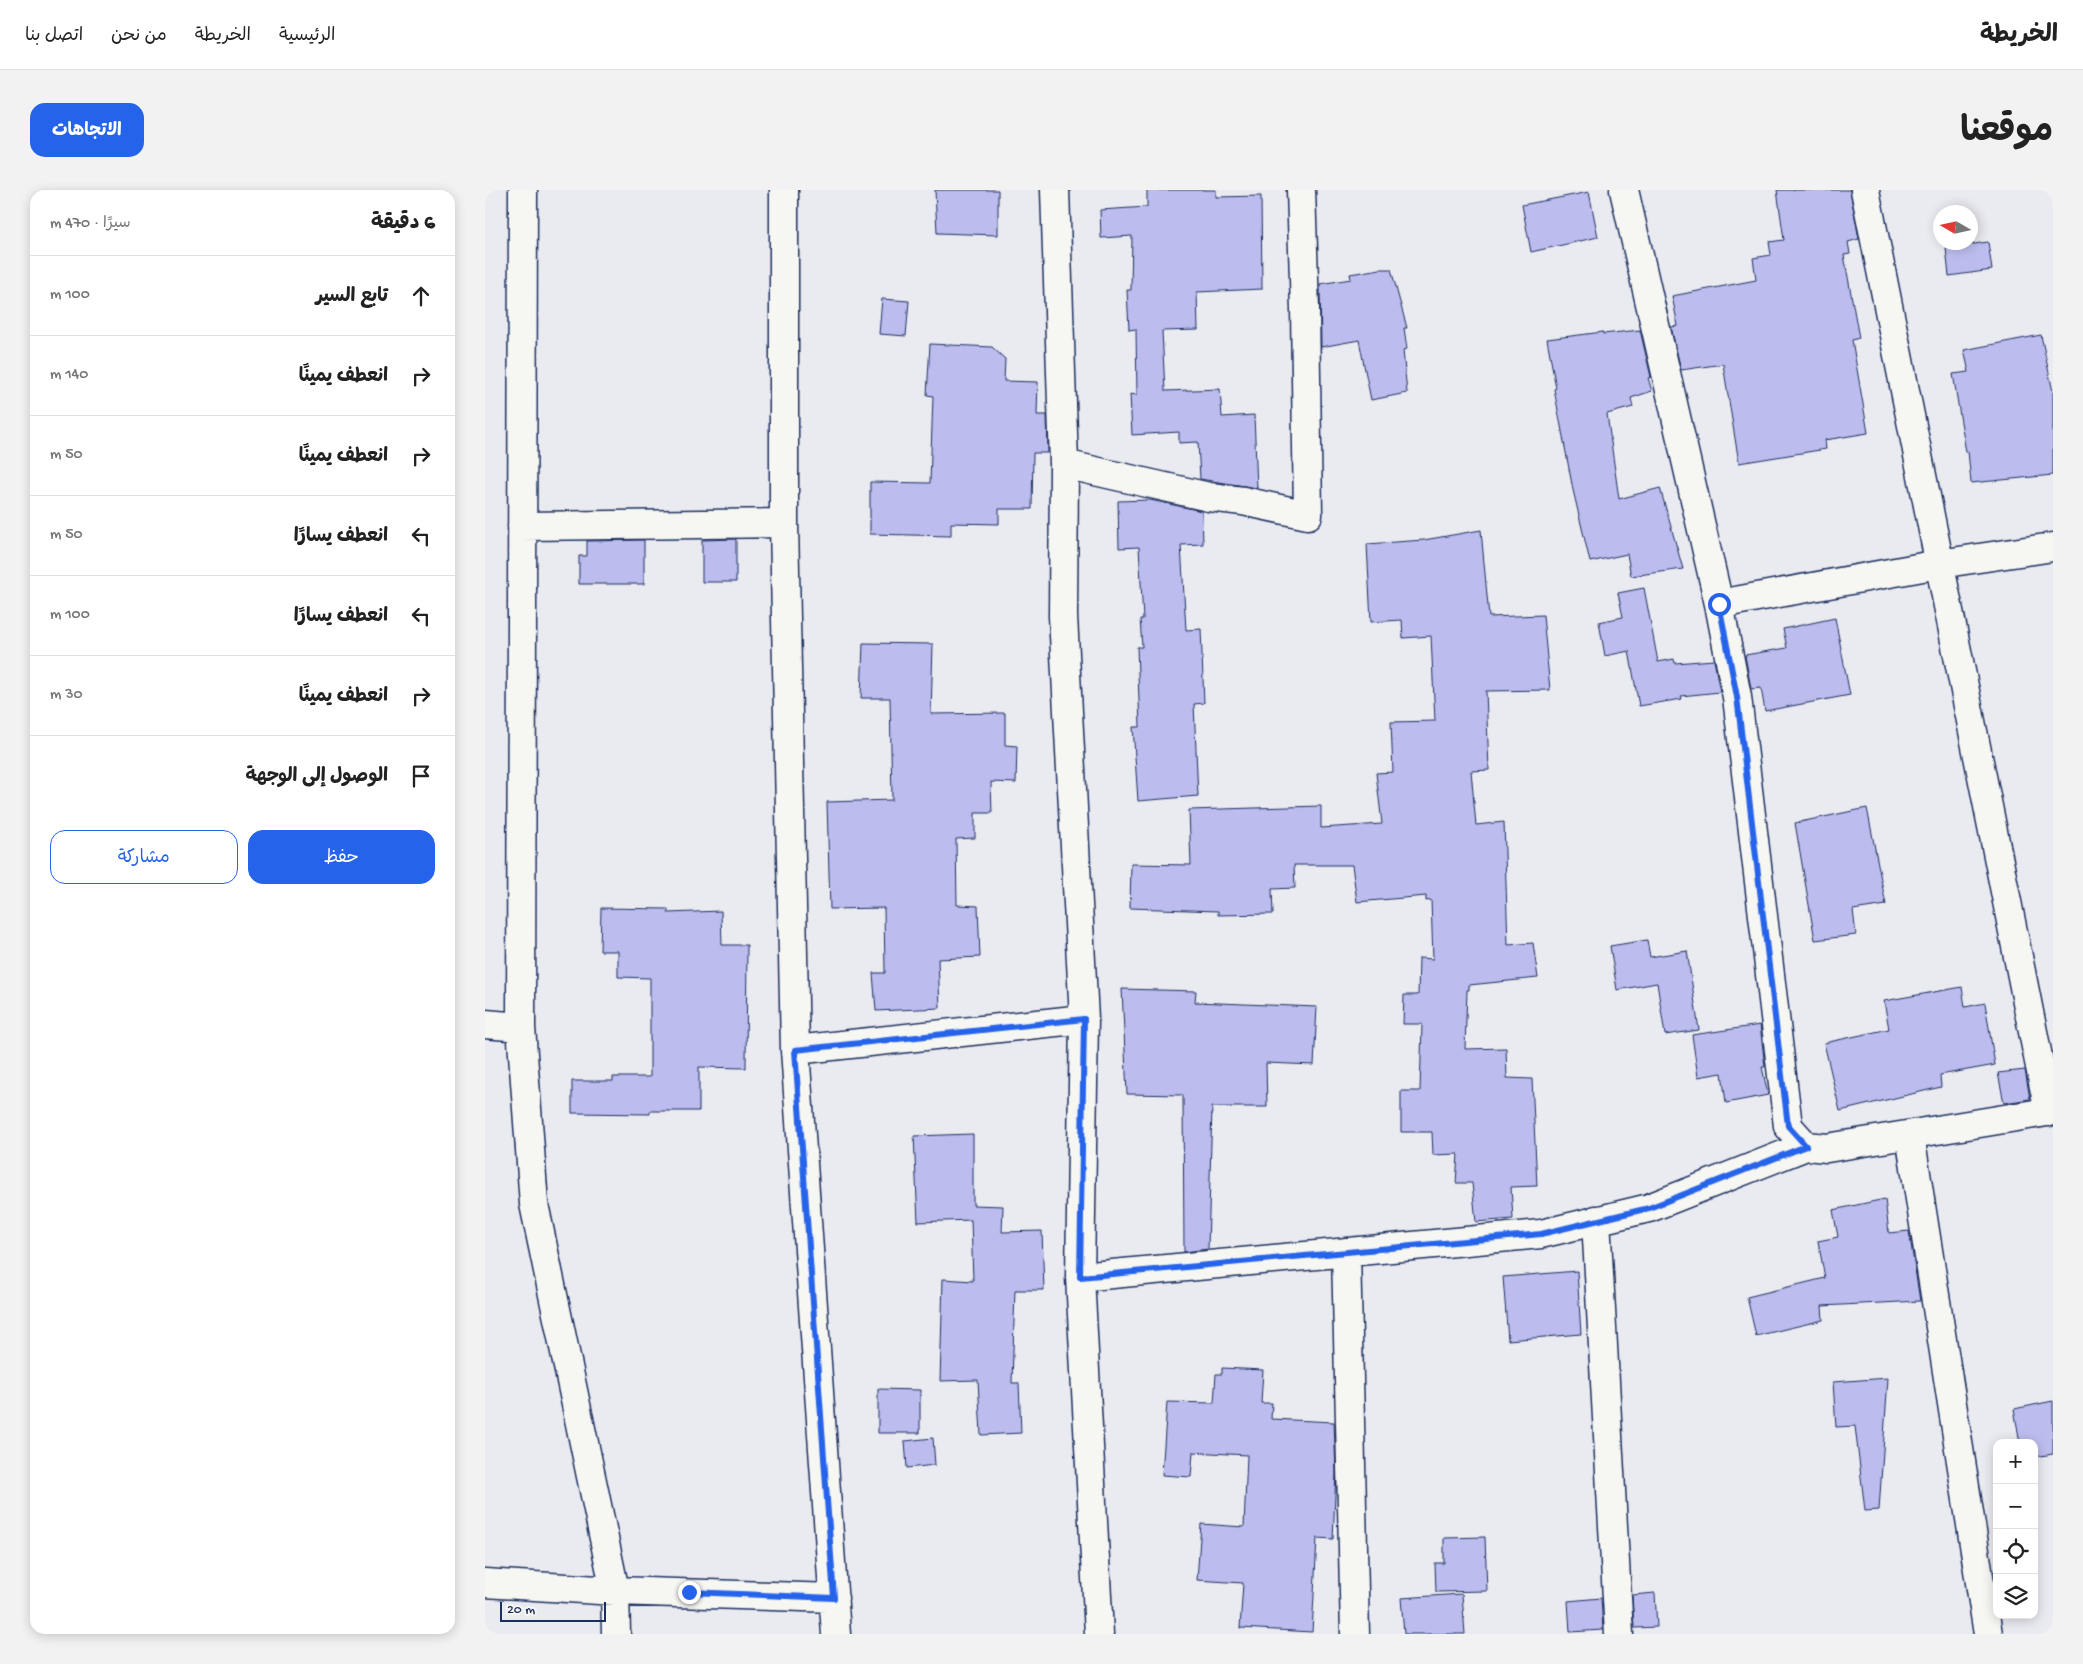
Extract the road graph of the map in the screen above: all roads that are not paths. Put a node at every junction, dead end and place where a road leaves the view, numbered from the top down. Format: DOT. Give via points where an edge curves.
graph roads {
  1 [pos="523,190"];
  2 [pos="784,190"];
  3 [pos="1055,190"];
  4 [pos="1301,190"];
  5 [pos="1624,190"];
  6 [pos="1865,190"];
  7 [pos="1064,464"];
  8 [pos="784,523"];
  9 [pos="522,526"];
  10 [pos="2053,548"];
  11 [pos="1939,564"];
  12 [pos="1719,604"];
  13 [pos="1084,1019"];
  14 [pos="485,1024"];
  15 [pos="521,1027"];
  16 [pos="795,1050"];
  17 [pos="2051,1112"];
  18 [pos="1910,1135"];
  19 [pos="1806,1146"];
  20 [pos="1596,1220"];
  21 [pos="1346,1252"];
  22 [pos="1080,1277"];
  23 [pos="485,1583"];
  24 [pos="615,1591"];
  25 [pos="834,1598"];
  26 [pos="616,1634"];
  27 [pos="836,1634"];
  28 [pos="1099,1634"];
  29 [pos="1355,1634"];
  30 [pos="1619,1634"];
  31 [pos="1988,1634"];
  1 -- 9 [label="street"];
  2 -- 8 [label="street"];
  3 -- 7 [label="street"];
  4 -- 7 [label="street" via="1308,515 1209,497"];
  5 -- 12 [label="street"];
  6 -- 11 [label="street"];
  7 -- 13 [label="street" via="1063,616"];
  8 -- 9 [label="street"];
  8 -- 16 [label="street"];
  9 -- 15 [label="street"];
  10 -- 11 [label="street"];
  11 -- 12 [label="street"];
  11 -- 17 [label="street"];
  12 -- 19 [label="street" via="1737,697 1788,1126"];
  13 -- 16 [label="street"];
  13 -- 22 [label="street"];
  14 -- 15 [label="street"];
  15 -- 24 [label="street" via="534,1204"];
  16 -- 25 [label="street"];
  17 -- 18 [label="street"];
  18 -- 19 [label="street" via="1827,1148"];
  18 -- 31 [label="street"];
  19 -- 20 [label="street" via="1649,1208"];
  20 -- 21 [label="street" via="1541,1234"];
  20 -- 30 [label="street"];
  21 -- 22 [label="street"];
  21 -- 29 [label="street"];
  22 -- 28 [label="street"];
  23 -- 24 [label="street"];
  24 -- 25 [label="street"];
  24 -- 26 [label="street"];
  25 -- 27 [label="street"];
}
